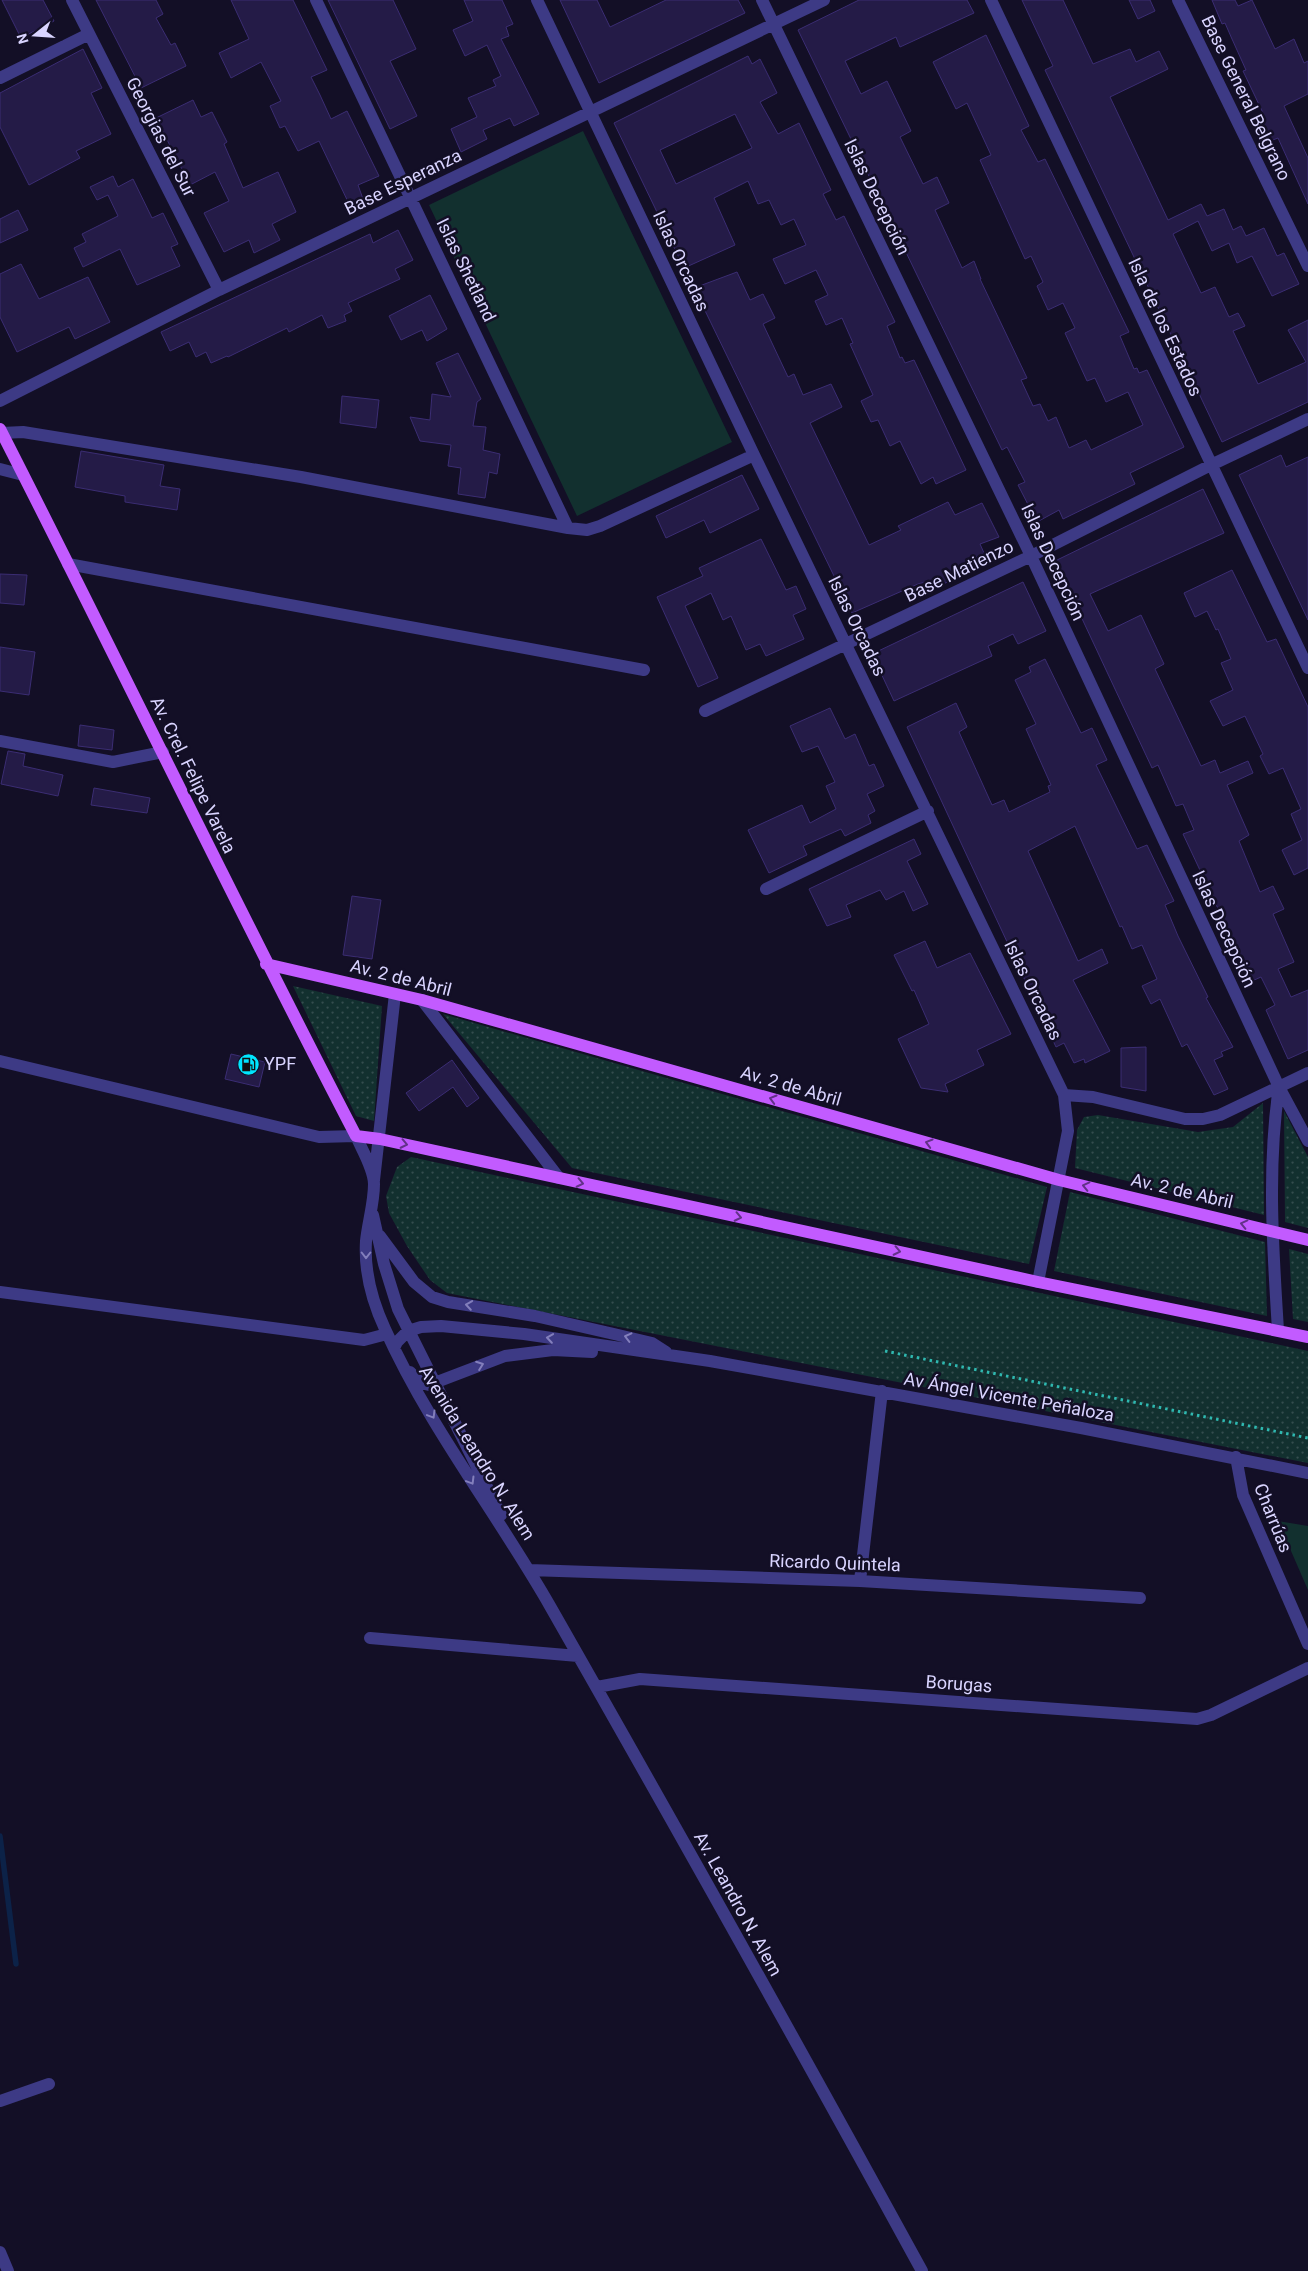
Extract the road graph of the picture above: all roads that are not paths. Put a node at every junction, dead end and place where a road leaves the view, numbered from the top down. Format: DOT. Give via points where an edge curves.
graph roads {
  1 [pos="72,0"];
  2 [pos="316,0"];
  3 [pos="537,0"];
  4 [pos="762,0"];
  5 [pos="824,0"];
  6 [pos="990,0"];
  7 [pos="1178,0"];
  8 [pos="773,24"];
  9 [pos="89,34"];
  10 [pos="0,78"];
  11 [pos="591,111"];
  12 [pos="411,197"];
  13 [pos="1308,266"];
  14 [pos="219,290"];
  15 [pos="0,400"];
  16 [pos="1308,419"];
  17 [pos="1,431"];
  18 [pos="754,455"];
  19 [pos="1211,465"];
  20 [pos="0,470"];
  21 [pos="23,475"];
  22 [pos="568,528"];
  23 [pos="1031,556"];
  24 [pos="68,564"];
  25 [pos="847,644"];
  26 [pos="1308,668"];
  27 [pos="644,670"];
  28 [pos="705,710"];
  29 [pos="0,741"];
  30 [pos="163,752"];
  31 [pos="928,810"];
  32 [pos="766,889"];
  33 [pos="266,964"];
  34 [pos="395,994"];
  35 [pos="422,1000"];
  36 [pos="0,1061"];
  37 [pos="1308,1073"];
  38 [pos="1278,1087"];
  39 [pos="1064,1095"];
  40 [pos="356,1136"];
  41 [pos="380,1139"];
  42 [pos="1308,1141"];
  43 [pos="560,1178"];
  44 [pos="374,1180"];
  45 [pos="1060,1180"];
  46 [pos="372,1207"];
  47 [pos="1272,1230"];
  48 [pos="377,1231"];
  49 [pos="1308,1240"];
  50 [pos="1038,1282"];
  51 [pos="0,1292"];
  52 [pos="1278,1330"];
  53 [pos="408,1331"];
  54 [pos="387,1334"];
  55 [pos="1308,1337"];
  56 [pos="394,1348"];
  57 [pos="673,1355"];
  58 [pos="702,1359"];
  59 [pos="400,1360"];
  60 [pos="435,1384"];
  61 [pos="882,1391"];
  62 [pos="1236,1457"];
  63 [pos="1308,1472"];
  64 [pos="520,1555"];
  65 [pos="529,1570"];
  66 [pos="860,1580"];
  67 [pos="1140,1598"];
  68 [pos="370,1638"];
  69 [pos="1308,1644"];
  70 [pos="578,1656"];
  71 [pos="1308,1668"];
  72 [pos="596,1687"];
  73 [pos="48,2084"];
  74 [pos="0,2101"];
  75 [pos="0,2252"];
  76 [pos="8,2271"];
  77 [pos="922,2271"];
  1 -- 9 [label="street, Georgias del Sur"];
  2 -- 12 [label="street, Islas Shetland"];
  3 -- 11 [label="street, Islas Orcadas"];
  4 -- 8 [label="street, Islas Decepción"];
  5 -- 8 [label="street, Base Esperanza"];
  6 -- 19 [label="street, Isla de los Estados"];
  7 -- 13 [label="street, Base General Belgrano"];
  8 -- 11 [label="street, Base Esperanza"];
  8 -- 23 [label="street, Islas Decepción"];
  9 -- 10 [label="street"];
  9 -- 14 [label="street, Georgias del Sur"];
  11 -- 12 [label="street, Base Esperanza"];
  11 -- 18 [label="street, Islas Orcadas"];
  12 -- 14 [label="street, Base Esperanza"];
  12 -- 22 [label="street, Islas Shetland"];
  14 -- 15 [label="street, Base Esperanza"];
  16 -- 19 [label="street, Base Matienzo"];
  17 -- 21 [label="main road, Av. Crel. Felipe Varela"];
  17 -- 22 [label="street" via="302,477"];
  18 -- 22 [label="street" via="600,526 587,530"];
  18 -- 25 [label="street, Islas Orcadas"];
  19 -- 23 [label="street, Base Matienzo"];
  19 -- 26 [label="street, Isla de los Estados"];
  20 -- 21 [label="street"];
  21 -- 24 [label="main road, Av. Crel. Felipe Varela"];
  23 -- 25 [label="street, Base Matienzo"];
  23 -- 38 [label="street, Islas Decepción"];
  24 -- 27 [label="street"];
  24 -- 30 [label="main road, Av. Crel. Felipe Varela"];
  25 -- 28 [label="street, Base Matienzo"];
  25 -- 31 [label="street, Islas Orcadas"];
  29 -- 30 [label="street" via="113,762"];
  30 -- 33 [label="main road, Av. Crel. Felipe Varela"];
  31 -- 32 [label="street"];
  31 -- 39 [label="street, Islas Orcadas"];
  33 -- 34 [label="main road, Av. 2 de Abril"];
  33 -- 40 [label="main road, Av. Crel. Felipe Varela"];
  34 -- 35 [label="main road, Av. 2 de Abril"];
  34 -- 41 [label="street"];
  35 -- 43 [label="street"];
  45 -- 35 [label="main road, Av. 2 de Abril, one-way"];
  36 -- 40 [label="street" via="319,1137"];
  37 -- 38 [label="street"];
  38 -- 39 [label="street" via="1220,1115 1203,1119 1185,1119 1093,1097"];
  38 -- 42 [label="street, Islas Decepción"];
  38 -- 47 [label="street" via="1274,1116"];
  39 -- 45 [label="street, Islas Orcadas" via="1068,1131"];
  40 -- 41 [label="main road"];
  40 -- 44 [label="street, Avenida Leandro N. Alem"];
  41 -- 43 [label="main road, one-way"];
  41 -- 44 [label="street"];
  43 -- 50 [label="main road, one-way"];
  44 -- 46 [label="street, Avenida Leandro N. Alem"];
  47 -- 45 [label="main road, Av. 2 de Abril, one-way"];
  45 -- 50 [label="street, Islas Orcadas"];
  46 -- 48 [label="street, Avenida Leandro N. Alem"];
  46 -- 54 [label="street, Avenida Leandro N. Alem, one-way" via="366,1242 366,1270"];
  47 -- 49 [label="main road, Av. 2 de Abril"];
  47 -- 52 [label="street"];
  48 -- 53 [label="street, Avenida Leandro N. Alem" via="390,1285"];
  57 -- 48 [label="street, one-way" via="652,1343 432,1297 409,1276"];
  50 -- 52 [label="main road"];
  51 -- 54 [label="street" via="364,1340"];
  52 -- 55 [label="main road"];
  53 -- 56 [label="street"];
  57 -- 53 [label="street, one-way" via="441,1326"];
  53 -- 60 [label="street, Avenida Leandro N. Alem"];
  54 -- 56 [label="street, Avenida Leandro N. Alem"];
  56 -- 59 [label="street, Avenida Leandro N. Alem"];
  57 -- 58 [label="street"];
  60 -- 58 [label="street, one-way" via="505,1356 545,1351"];
  58 -- 61 [label="street, Av Ángel Vicente Peñaloza"];
  59 -- 60 [label="street" via="421,1383"];
  59 -- 64 [label="street, Avenida Leandro N. Alem, one-way" via="475,1487"];
  60 -- 64 [label="street, Avenida Leandro N. Alem"];
  61 -- 62 [label="street, Av Ángel Vicente Peñaloza"];
  61 -- 66 [label="street"];
  62 -- 63 [label="street, Av Ángel Vicente Peñaloza"];
  62 -- 69 [label="street, Charrúas" via="1243,1495"];
  64 -- 65 [label="street, Av. Leandro N. Alem"];
  65 -- 66 [label="street, Ricardo Quintela"];
  65 -- 70 [label="street, Av. Leandro N. Alem"];
  66 -- 67 [label="street, Ricardo Quintela"];
  68 -- 70 [label="street"];
  70 -- 72 [label="street, Av. Leandro N. Alem"];
  71 -- 72 [label="street, Borugas" via="1212,1715 1197,1719 640,1679"];
  72 -- 77 [label="street, Av. Leandro N. Alem"];
  73 -- 74 [label="street"];
  75 -- 76 [label="street"];
}
